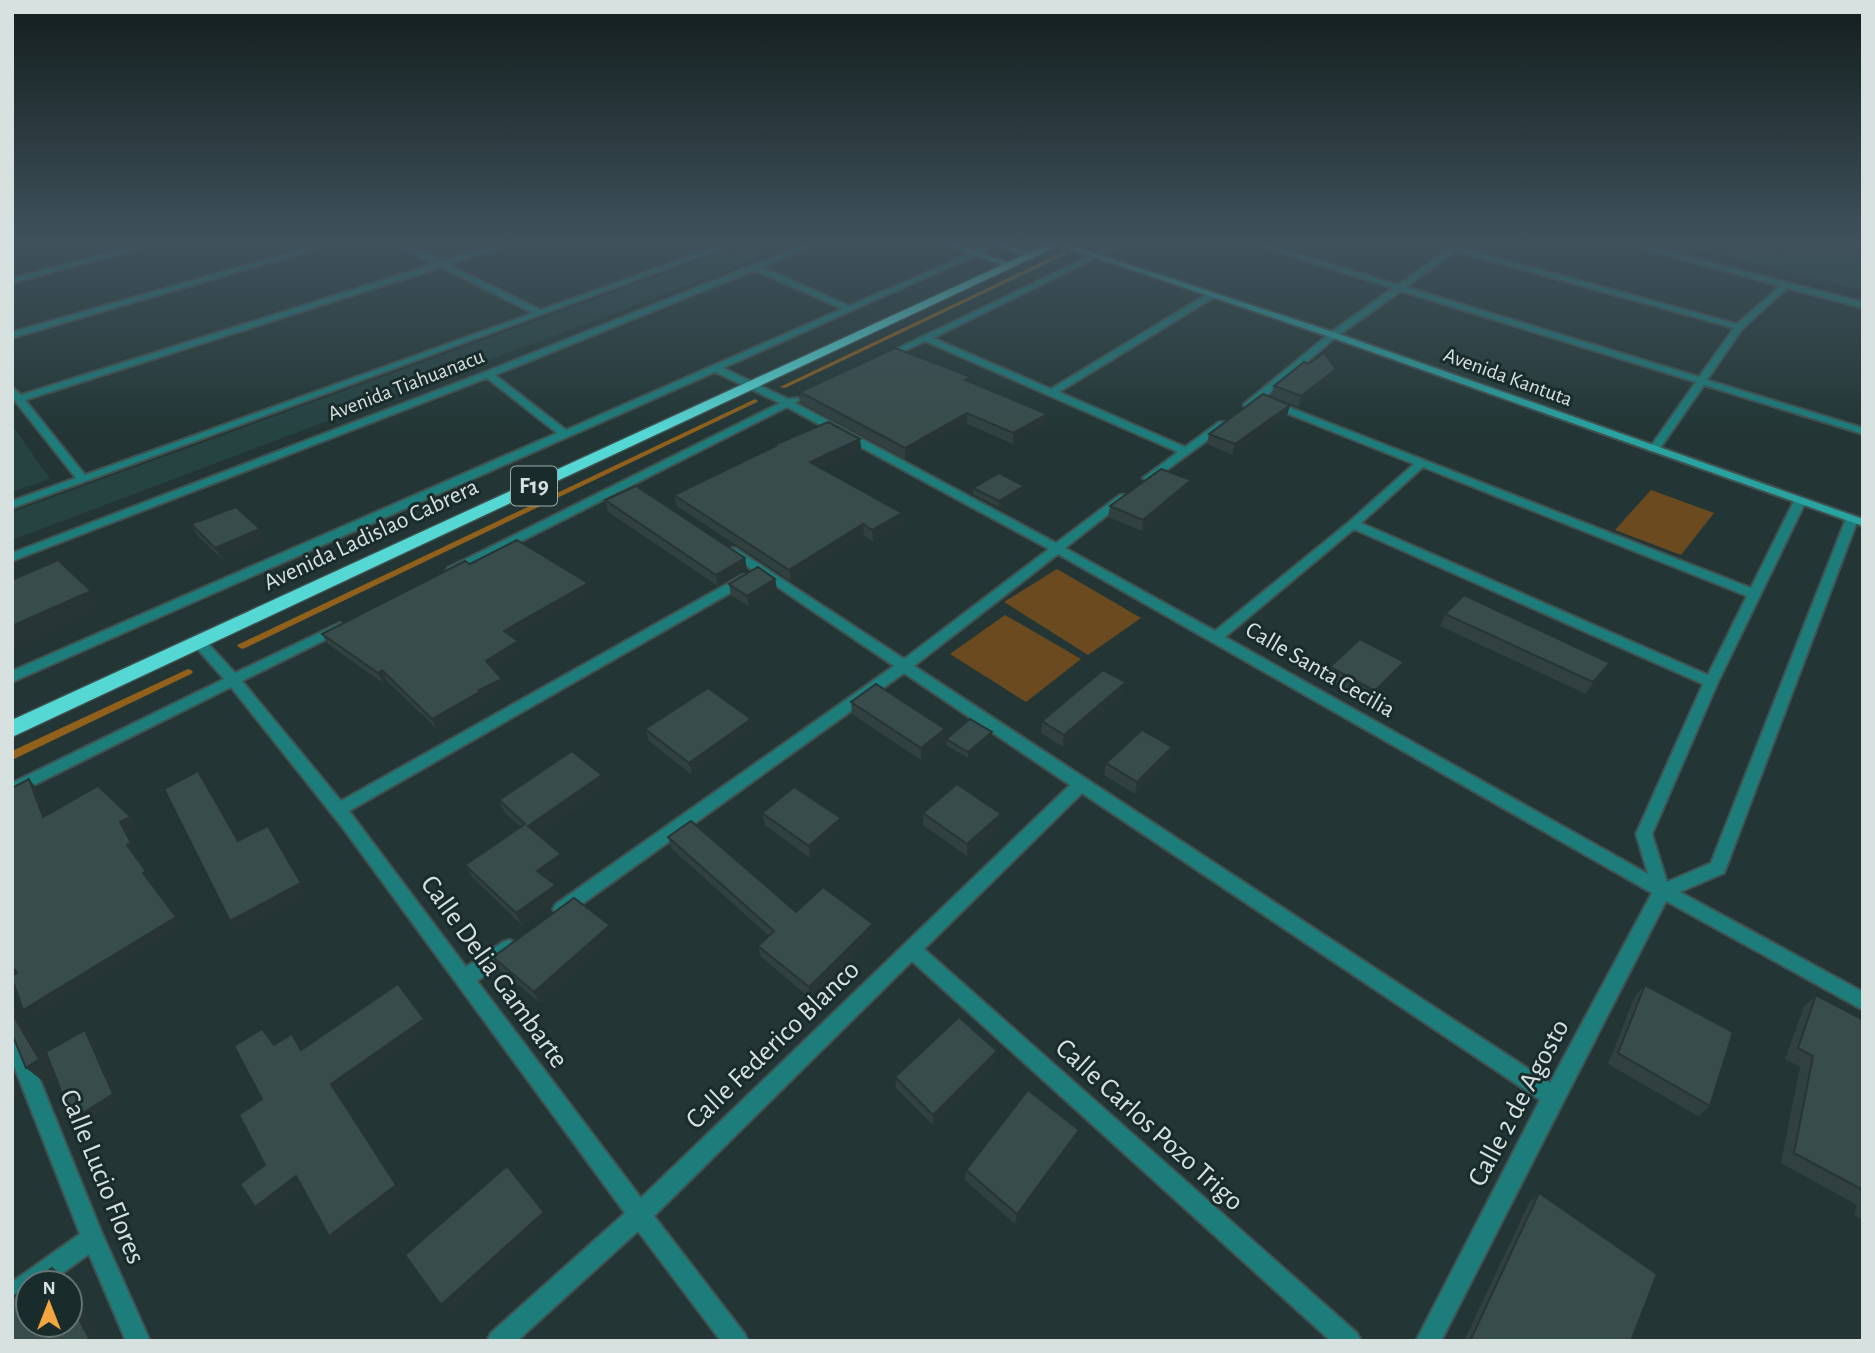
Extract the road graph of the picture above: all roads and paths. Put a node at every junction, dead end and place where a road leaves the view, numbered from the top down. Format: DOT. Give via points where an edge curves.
graph roads {
  1 [pos="109,307"];
  2 [pos="299,307"];
  3 [pos="529,307"];
  4 [pos="553,307"];
  5 [pos="655,307"];
  6 [pos="845,307"];
  7 [pos="853,307"];
  8 [pos="919,307"];
  9 [pos="990,307"];
  10 [pos="1192,307"];
  11 [pos="1245,307"];
  12 [pos="1372,307"];
  13 [pos="1460,307"];
  14 [pos="1670,307"];
  15 [pos="1761,307"];
  16 [pos="849,309"];
  17 [pos="539,312"];
  18 [pos="1739,327"];
  19 [pos="12,335"];
  20 [pos="1333,335"];
  21 [pos="926,338"];
  22 [pos="876,362"];
  23 [pos="715,368"];
  24 [pos="488,374"];
  25 [pos="1702,382"];
  26 [pos="751,385"];
  27 [pos="1052,392"];
  28 [pos="15,394"];
  29 [pos="1259,398"];
  30 [pos="794,400"];
  31 [pos="1863,431"];
  32 [pos="565,434"];
  33 [pos="1654,449"];
  34 [pos="1186,451"];
  35 [pos="1420,463"];
  36 [pos="83,479"];
  37 [pos="1800,501"];
  38 [pos="12,505"];
  39 [pos="1857,521"];
  40 [pos="1353,524"];
  41 [pos="716,542"];
  42 [pos="1055,548"];
  43 [pos="12,557"];
  44 [pos="760,571"];
  45 [pos="444,575"];
  46 [pos="1754,594"];
  47 [pos="357,618"];
  48 [pos="1216,637"];
  49 [pos="199,642"];
  50 [pos="904,666"];
  51 [pos="12,677"];
  52 [pos="234,679"];
  53 [pos="1711,682"];
  54 [pos="12,729"];
  55 [pos="1081,784"];
  56 [pos="12,790"];
  57 [pos="339,809"];
  58 [pos="1662,892"];
  59 [pos="555,915"];
  60 [pos="521,939"];
  61 [pos="912,950"];
  62 [pos="464,979"];
  63 [pos="1863,1002"];
  64 [pos="12,1036"];
  65 [pos="1553,1097"];
  66 [pos="639,1215"];
  67 [pos="93,1238"];
  68 [pos="50,1269"];
  69 [pos="138,1341"];
  70 [pos="499,1341"];
  71 [pos="736,1341"];
  72 [pos="1349,1341"];
  73 [pos="1428,1341"];
  1 -- 19 [label="street"];
  2 -- 28 [label="street"];
  3 -- 17 [label="street"];
  4 -- 17 [label="street, Avenida Tiahuanacu"];
  5 -- 24 [label="street, Avenida Tiahuanacu"];
  6 -- 16 [label="street"];
  7 -- 16 [label="street"];
  8 -- 26 [label="highway, Avenida Ladislao Cabrera / F19"];
  9 -- 21 [label="street"];
  10 -- 27 [label="street"];
  11 -- 20 [label="street, Avenida Kantuta"];
  12 -- 20 [label="street"];
  13 -- 25 [label="street"];
  14 -- 18 [label="street"];
  15 -- 18 [label="street"];
  16 -- 23 [label="street"];
  17 -- 36 [label="street, Avenida Tiahuanacu"];
  18 -- 25 [label="street"];
  20 -- 29 [label="street"];
  20 -- 33 [label="street, Avenida Kantuta"];
  21 -- 22 [label="street"];
  21 -- 27 [label="street"];
  23 -- 26 [label="street, Calle Santa Cecilia"];
  23 -- 32 [label="street"];
  24 -- 32 [label="street"];
  24 -- 43 [label="street, Avenida Tiahuanacu"];
  25 -- 31 [label="street"];
  25 -- 33 [label="street"];
  26 -- 30 [label="street, Calle Santa Cecilia"];
  26 -- 49 [label="highway, Avenida Ladislao Cabrera / F19"];
  27 -- 34 [label="street"];
  28 -- 36 [label="street"];
  29 -- 34 [label="street"];
  29 -- 35 [label="street"];
  30 -- 42 [label="street, Calle Santa Cecilia"];
  30 -- 45 [label="street" via="634,487"];
  32 -- 51 [label="street"];
  33 -- 37 [label="street, Avenida Kantuta"];
  34 -- 42 [label="street"];
  35 -- 40 [label="street"];
  35 -- 46 [label="street"];
  36 -- 38 [label="street, Avenida Tiahuanacu"];
  37 -- 39 [label="street, Avenida Kantuta"];
  37 -- 46 [label="street"];
  39 -- 58 [label="street" via="1718,868"];
  40 -- 48 [label="street"];
  40 -- 53 [label="street"];
  41 -- 44 [label="street"];
  42 -- 48 [label="street, Calle Santa Cecilia"];
  42 -- 50 [label="street"];
  44 -- 50 [label="street"];
  44 -- 57 [label="street"];
  46 -- 53 [label="street"];
  47 -- 52 [label="street"];
  48 -- 58 [label="street, Calle Santa Cecilia"];
  49 -- 52 [label="street, Calle Delia Gambarte"];
  49 -- 54 [label="highway, Avenida Ladislao Cabrera / F19"];
  50 -- 55 [label="street"];
  50 -- 59 [label="street"];
  52 -- 56 [label="street"];
  52 -- 57 [label="street, Calle Delia Gambarte"];
  53 -- 58 [label="street" via="1644,834"];
  55 -- 61 [label="street, Calle Federico Blanco"];
  55 -- 65 [label="street"];
  57 -- 62 [label="street, Calle Delia Gambarte"];
  58 -- 63 [label="street, Calle Santa Cecilia"];
  58 -- 65 [label="street, Calle 2 de Agosto"];
  60 -- 62 [label="street"];
  61 -- 66 [label="street, Calle Federico Blanco"];
  61 -- 72 [label="street, Calle Carlos Pozo Trigo"];
  62 -- 66 [label="street, Calle Delia Gambarte"];
  64 -- 67 [label="street, Calle Lucio Flores"];
  65 -- 73 [label="street, Calle 2 de Agosto"];
  66 -- 70 [label="street, Calle Federico Blanco"];
  66 -- 71 [label="street, Calle Delia Gambarte"];
  67 -- 68 [label="street"];
  67 -- 69 [label="street, Calle Lucio Flores"];
}
